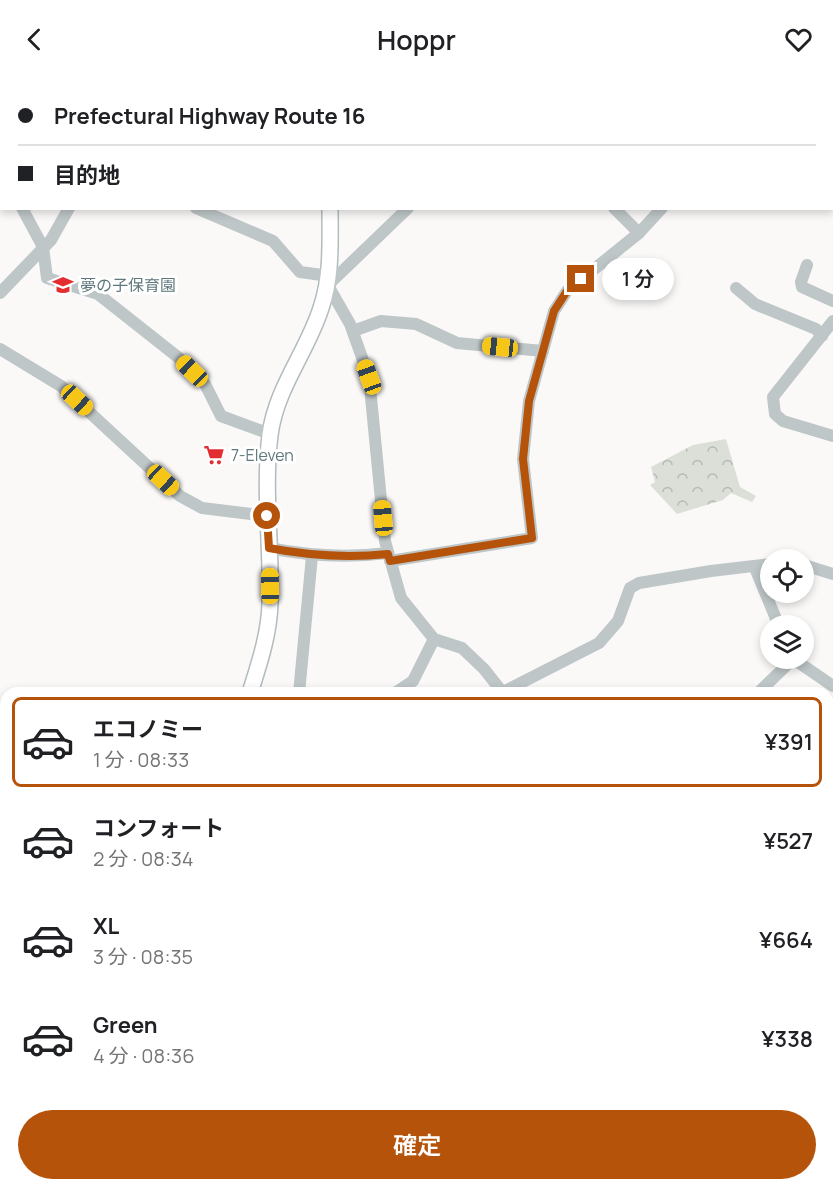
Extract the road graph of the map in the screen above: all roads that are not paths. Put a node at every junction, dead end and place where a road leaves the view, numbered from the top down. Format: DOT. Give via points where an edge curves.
graph roads {
  1 [pos="23,210"];
  2 [pos="68,210"];
  3 [pos="201,210"];
  4 [pos="330,210"];
  5 [pos="406,210"];
  6 [pos="616,210"];
  7 [pos="660,210"];
  8 [pos="639,233"];
  9 [pos="44,247"];
  10 [pos="807,265"];
  11 [pos="329,284"];
  12 [pos="736,288"];
  13 [pos="0,293"];
  14 [pos="833,301"];
  15 [pos="833,321"];
  16 [pos="352,331"];
  17 [pos="822,336"];
  18 [pos="0,349"];
  19 [pos="543,351"];
  20 [pos="270,434"];
  21 [pos="833,436"];
  22 [pos="267,516"];
  23 [pos="269,548"];
  24 [pos="312,556"];
  25 [pos="389,557"];
  26 [pos="760,567"];
  27 [pos="755,568"];
  28 [pos="814,568"];
  29 [pos="833,574"];
  30 [pos="774,615"];
  31 [pos="434,639"];
  32 [pos="782,669"];
  33 [pos="807,669"];
  34 [pos="833,686"];
  35 [pos="252,687"];
  36 [pos="300,687"];
  37 [pos="404,687"];
  38 [pos="498,687"];
  39 [pos="515,687"];
  40 [pos="764,687"];
  1 -- 9 [label="street"];
  2 -- 9 [label="street"];
  3 -- 11 [label="street" via="273,241 300,272 322,274"];
  4 -- 11 [label="main road"];
  5 -- 11 [label="street"];
  6 -- 8 [label="street"];
  7 -- 8 [label="street"];
  8 -- 19 [label="street" via="567,291 554,311"];
  9 -- 13 [label="street"];
  9 -- 20 [label="street" via="47,278 98,294 206,384 221,416"];
  10 -- 14 [label="street" via="802,287"];
  11 -- 16 [label="street"];
  11 -- 20 [label="main road" via="321,310 282,390"];
  12 -- 17 [label="street" via="755,304 816,329"];
  15 -- 17 [label="street"];
  16 -- 19 [label="street" via="381,321 416,324 457,343"];
  16 -- 25 [label="street" via="369,377"];
  17 -- 21 [label="street" via="773,397 775,414 783,421"];
  18 -- 22 [label="street" via="61,386 186,500 212,510"];
  19 -- 25 [label="street" via="529,401 523,459 532,538"];
  20 -- 22 [label="main road"];
  22 -- 23 [label="main road"];
  23 -- 24 [label="street"];
  23 -- 35 [label="main road" via="267,636"];
  24 -- 25 [label="street"];
  24 -- 36 [label="street"];
  25 -- 31 [label="street" via="401,598"];
  26 -- 27 [label="street"];
  27 -- 30 [label="street"];
  27 -- 39 [label="street" via="639,583 630,588 618,621 599,644"];
  28 -- 29 [label="street"];
  31 -- 37 [label="street" via="413,681"];
  31 -- 38 [label="street" via="462,648"];
  32 -- 40 [label="street"];
  33 -- 34 [label="street"];
}
